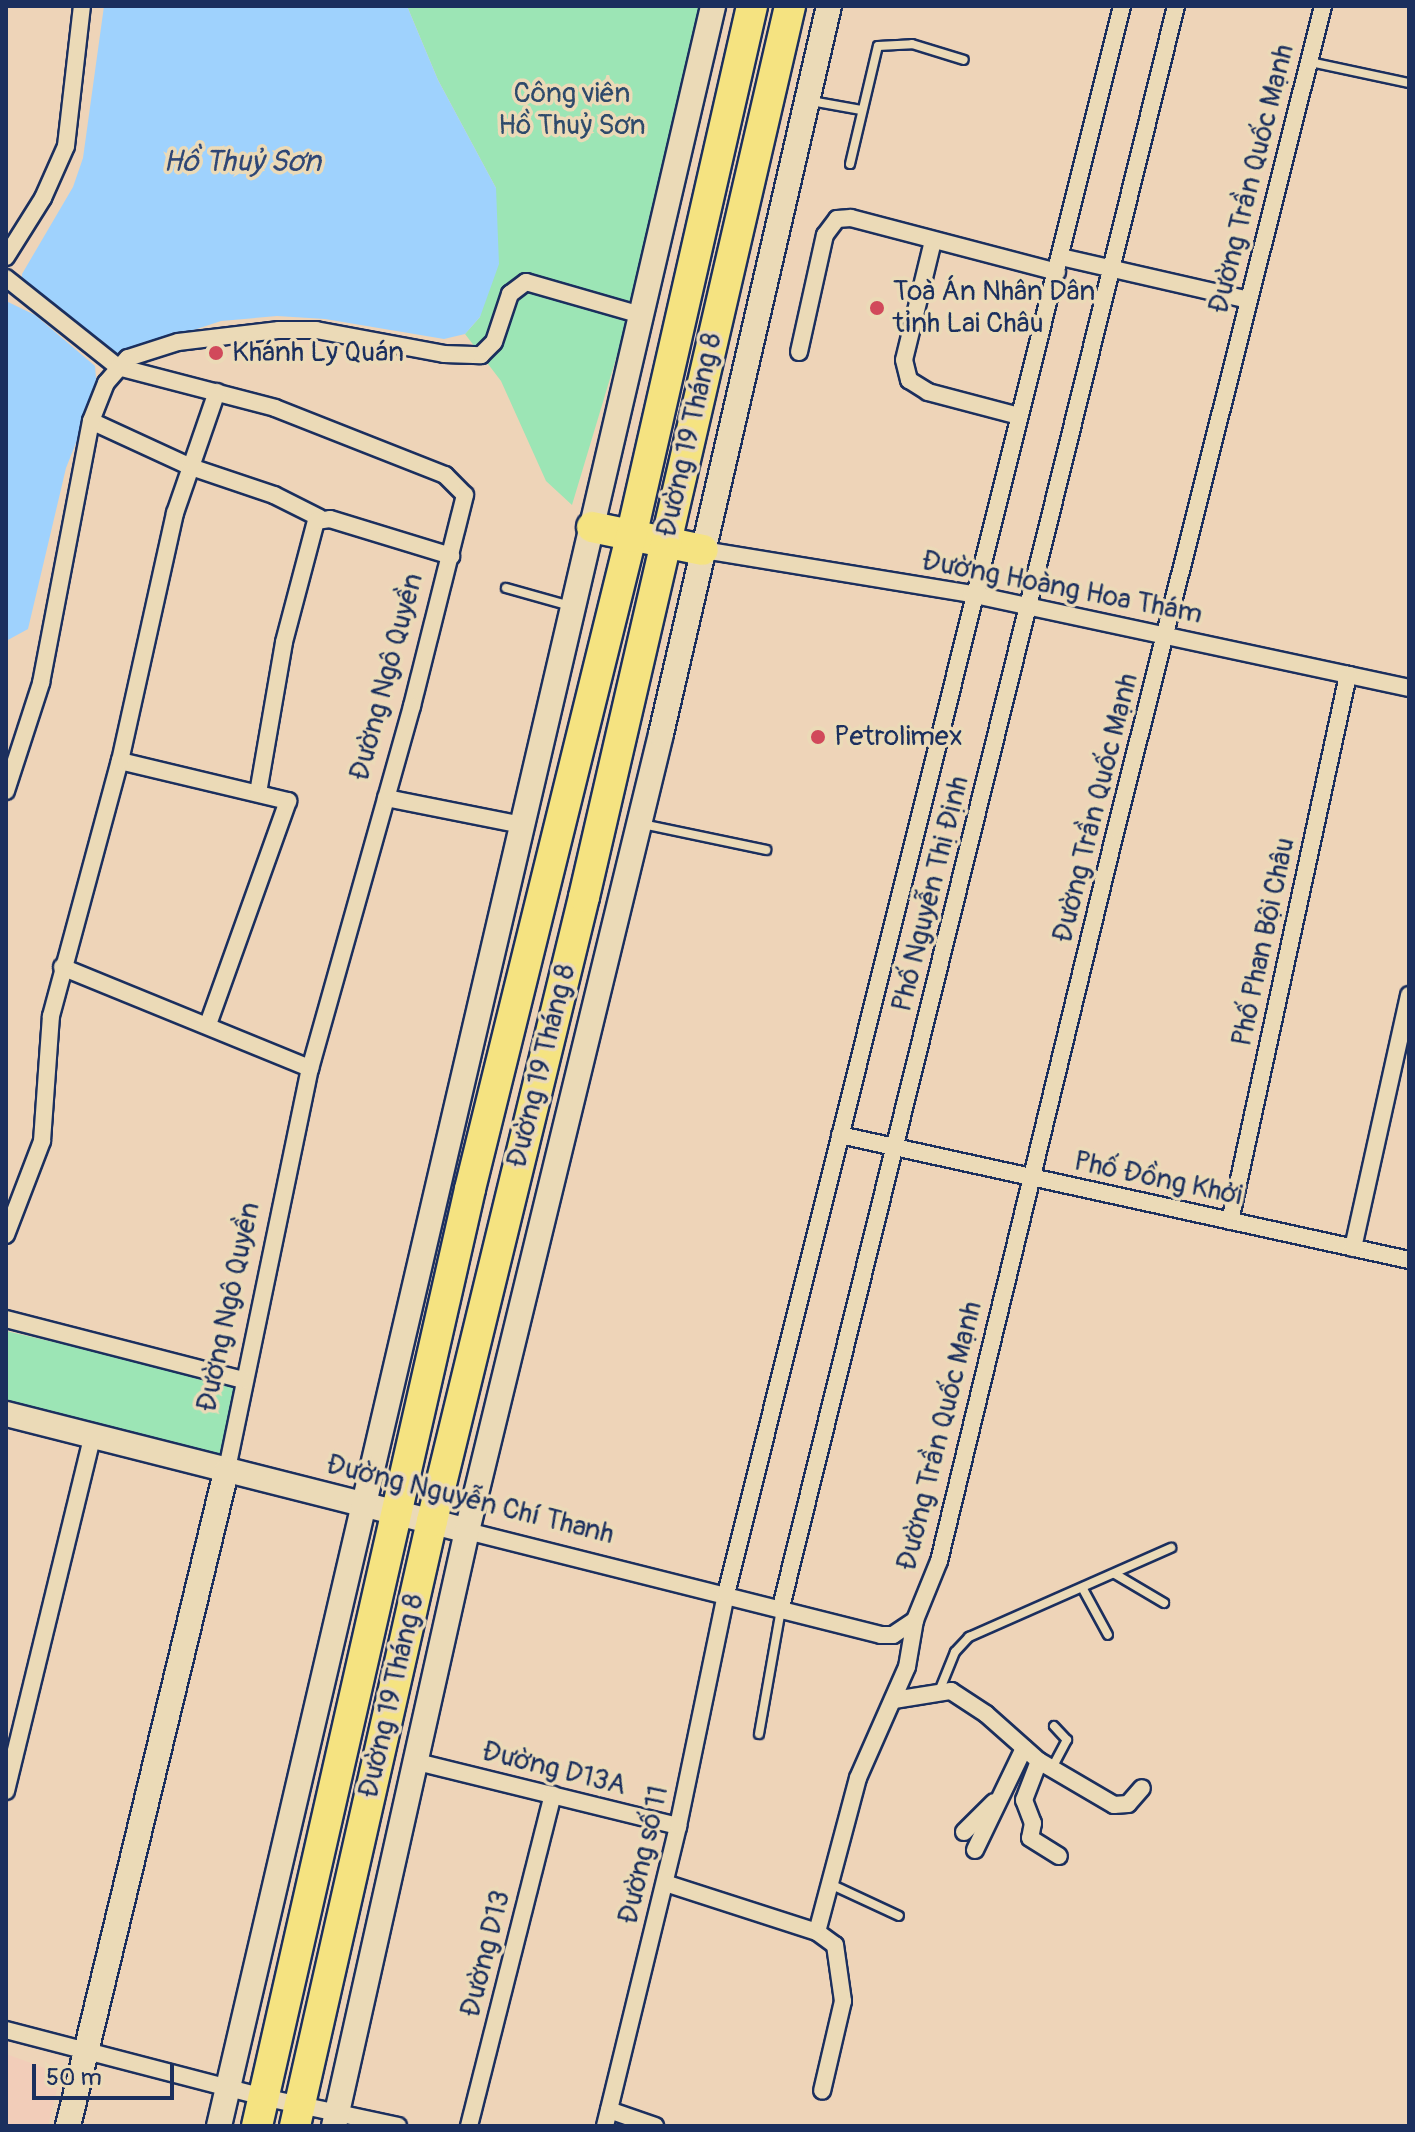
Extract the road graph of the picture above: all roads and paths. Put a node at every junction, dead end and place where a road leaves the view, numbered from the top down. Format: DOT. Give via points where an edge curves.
graph roads {
  1 [pos="82,6"];
  2 [pos="713,6"];
  3 [pos="752,6"];
  4 [pos="790,6"];
  5 [pos="829,6"];
  6 [pos="1122,6"];
  7 [pos="1176,6"];
  8 [pos="1323,6"];
  9 [pos="964,60"];
  10 [pos="1310,62"];
  11 [pos="1409,83"];
  12 [pos="806,100"];
  13 [pos="861,110"];
  14 [pos="850,164"];
  15 [pos="933,241"];
  16 [pos="6,257"];
  17 [pos="1059,265"];
  18 [pos="1114,268"];
  19 [pos="6,278"];
  20 [pos="1248,300"];
  21 [pos="641,315"];
  22 [pos="799,352"];
  23 [pos="118,367"];
  24 [pos="217,392"];
  25 [pos="1019,416"];
  26 [pos="91,421"];
  27 [pos="191,467"];
  28 [pos="320,518"];
  29 [pos="592,527"];
  30 [pos="631,537"];
  31 [pos="666,543"];
  32 [pos="703,550"];
  33 [pos="451,556"];
  34 [pos="506,588"];
  35 [pos="971,594"];
  36 [pos="1027,606"];
  37 [pos="575,607"];
  38 [pos="1166,633"];
  39 [pos="1348,675"];
  40 [pos="1409,688"];
  41 [pos="11,757"];
  42 [pos="120,761"];
  43 [pos="6,791"];
  44 [pos="258,793"];
  45 [pos="386,798"];
  46 [pos="638,823"];
  47 [pos="522,825"];
  48 [pos="766,850"];
  49 [pos="62,967"];
  50 [pos="1409,995"];
  51 [pos="208,1025"];
  52 [pos="310,1068"];
  53 [pos="840,1135"];
  54 [pos="896,1148"];
  55 [pos="1034,1180"];
  56 [pos="1230,1221"];
  57 [pos="6,1235"];
  58 [pos="1353,1248"];
  59 [pos="1409,1260"];
  60 [pos="6,1319"];
  61 [pos="244,1380"];
  62 [pos="6,1414"];
  63 [pos="92,1438"];
  64 [pos="226,1472"];
  65 [pos="364,1502"];
  66 [pos="396,1511"];
  67 [pos="432,1521"];
  68 [pos="467,1531"];
  69 [pos="1171,1548"];
  70 [pos="1115,1574"];
  71 [pos="1083,1589"];
  72 [pos="726,1594"];
  73 [pos="1164,1603"];
  74 [pos="781,1607"];
  75 [pos="915,1620"];
  76 [pos="1108,1635"];
  77 [pos="940,1689"];
  78 [pos="894,1700"];
  79 [pos="1054,1726"];
  80 [pos="759,1734"];
  81 [pos="1024,1748"];
  82 [pos="417,1762"];
  83 [pos="1045,1765"];
  84 [pos="1142,1788"];
  85 [pos="6,1791"];
  86 [pos="553,1794"];
  87 [pos="995,1802"];
  88 [pos="678,1826"];
  89 [pos="964,1832"];
  90 [pos="975,1850"];
  91 [pos="1059,1856"];
  92 [pos="665,1883"];
  93 [pos="828,1883"];
  94 [pos="899,1916"];
  95 [pos="817,1932"];
  96 [pos="6,2030"];
  97 [pos="83,2051"];
  98 [pos="227,2087"];
  99 [pos="822,2091"];
  100 [pos="260,2112"];
  101 [pos="297,2116"];
  102 [pos="607,2118"];
  103 [pos="335,2120"];
  104 [pos="68,2126"];
  105 [pos="219,2126"];
  106 [pos="398,2126"];
  107 [pos="469,2126"];
  108 [pos="655,2126"];
  1 -- 16 [label="street" via="66,146 43,198"];
  2 -- 21 [label="street"];
  3 -- 30 [label="highway, Đường 19 Tháng 8"];
  4 -- 31 [label="highway, Đường 19 Tháng 8"];
  5 -- 12 [label="street, Đường 19 Tháng 8"];
  6 -- 17 [label="street, Phố Nguyễn Thị Định"];
  7 -- 18 [label="street, Phố Nguyễn Thị Định"];
  8 -- 10 [label="street, Đường Trần Quốc Mạnh"];
  9 -- 13 [label="lane" via="912,44 883,43 873,57"];
  10 -- 11 [label="lane"];
  10 -- 20 [label="street, Đường Trần Quốc Mạnh"];
  12 -- 13 [label="lane"];
  12 -- 32 [label="street, Đường 19 Tháng 8"];
  13 -- 14 [label="lane"];
  15 -- 17 [label="street"];
  15 -- 22 [label="street" via="851,218 832,222"];
  15 -- 25 [label="street" via="904,360 909,380 928,392"];
  17 -- 18 [label="street"];
  17 -- 25 [label="street, Phố Nguyễn Thị Định"];
  18 -- 20 [label="street"];
  18 -- 36 [label="street, Phố Nguyễn Thị Định"];
  19 -- 23 [label="street"];
  20 -- 38 [label="street, Đường Trần Quốc Mạnh"];
  21 -- 23 [label="street" via="526,282 510,294 494,342 481,355 444,354 331,332 279,330 168,344 141,352"];
  21 -- 29 [label="street"];
  23 -- 24 [label="street"];
  23 -- 26 [label="street"];
  24 -- 27 [label="street"];
  24 -- 33 [label="street, Đường Ngô Quyền" via="275,408 445,475 462,488 464,504"];
  25 -- 35 [label="street, Phố Nguyễn Thị Định"];
  26 -- 27 [label="street"];
  26 -- 41 [label="street" via="41,683"];
  27 -- 28 [label="street" via="274,495"];
  27 -- 42 [label="street" via="165,553"];
  28 -- 33 [label="street"];
  28 -- 44 [label="street" via="298,580"];
  29 -- 30 [label="highway"];
  29 -- 37 [label="street"];
  30 -- 31 [label="highway"];
  30 -- 66 [label="highway, Đường 19 Tháng 8"];
  31 -- 32 [label="highway"];
  31 -- 67 [label="highway, Đường 19 Tháng 8"];
  32 -- 35 [label="street, Đường Hoàng Hoa Thám"];
  32 -- 46 [label="street, Đường 19 Tháng 8"];
  33 -- 45 [label="street, Đường Ngô Quyền"];
  34 -- 37 [label="lane"];
  35 -- 36 [label="street, Đường Hoàng Hoa Thám"];
  35 -- 53 [label="street, Phố Nguyễn Thị Định"];
  36 -- 38 [label="street, Đường Hoàng Hoa Thám"];
  36 -- 54 [label="street, Phố Nguyễn Thị Định"];
  37 -- 47 [label="street"];
  38 -- 39 [label="street, Đường Hoàng Hoa Thám"];
  38 -- 55 [label="street, Đường Trần Quốc Mạnh"];
  39 -- 40 [label="street, Đường Hoàng Hoa Thám"];
  39 -- 56 [label="street, Phố Phan Bội Châu"];
  41 -- 43 [label="street"];
  42 -- 44 [label="street"];
  42 -- 49 [label="street"];
  44 -- 51 [label="street" via="288,801"];
  45 -- 47 [label="street"];
  45 -- 52 [label="street, Đường Ngô Quyền"];
  46 -- 48 [label="lane"];
  46 -- 68 [label="street, Đường 19 Tháng 8"];
  47 -- 65 [label="street"];
  49 -- 51 [label="street"];
  49 -- 57 [label="street" via="51,1016 42,1141"];
  50 -- 58 [label="street"];
  51 -- 52 [label="street"];
  52 -- 61 [label="street, Đường Ngô Quyền"];
  53 -- 54 [label="street, Phố Đồng Khởi"];
  53 -- 72 [label="street, Phố Nguyễn Thị Định"];
  54 -- 55 [label="street, Phố Đồng Khởi"];
  54 -- 74 [label="street, Phố Nguyễn Thị Định"];
  55 -- 56 [label="street, Phố Đồng Khởi"];
  55 -- 75 [label="street, Đường Trần Quốc Mạnh" via="939,1561"];
  56 -- 58 [label="street, Phố Đồng Khởi"];
  58 -- 59 [label="street, Phố Đồng Khởi"];
  60 -- 61 [label="street"];
  61 -- 64 [label="street, Đường Ngô Quyền"];
  62 -- 63 [label="street, Đường Nguyễn Chí Thanh"];
  63 -- 64 [label="street, Đường Nguyễn Chí Thanh"];
  63 -- 85 [label="street"];
  64 -- 65 [label="street, Đường Nguyễn Chí Thanh"];
  64 -- 97 [label="street, Đường Ngô Quyền"];
  65 -- 66 [label="street, Đường Nguyễn Chí Thanh"];
  65 -- 98 [label="street"];
  66 -- 67 [label="street, Đường Nguyễn Chí Thanh"];
  66 -- 100 [label="highway, Đường 19 Tháng 8"];
  67 -- 68 [label="street, Đường Nguyễn Chí Thanh"];
  67 -- 101 [label="highway, Đường 19 Tháng 8"];
  68 -- 72 [label="street, Đường Nguyễn Chí Thanh"];
  68 -- 82 [label="street, Đường 19 Tháng 8"];
  69 -- 70 [label="lane"];
  70 -- 71 [label="lane"];
  70 -- 73 [label="lane"];
  71 -- 76 [label="lane"];
  71 -- 77 [label="lane" via="969,1637 955,1652"];
  72 -- 74 [label="street, Đường Nguyễn Chí Thanh"];
  72 -- 88 [label="street, Đường số 11"];
  74 -- 75 [label="street, Đường Nguyễn Chí Thanh" via="881,1635 893,1635"];
  74 -- 80 [label="lane"];
  75 -- 78 [label="street, Đường Trần Quốc Mạnh" via="907,1667"];
  77 -- 78 [label="street"];
  77 -- 81 [label="street" via="972,1704"];
  78 -- 93 [label="street, Đường Trần Quốc Mạnh" via="858,1778"];
  79 -- 83 [label="lane" via="1067,1740"];
  81 -- 83 [label="street"];
  81 -- 87 [label="street"];
  82 -- 86 [label="street, Đường D13A"];
  82 -- 103 [label="street, Đường 19 Tháng 8"];
  83 -- 84 [label="street" via="1114,1805 1128,1804"];
  83 -- 91 [label="street" via="1024,1800 1033,1823 1030,1838"];
  86 -- 88 [label="street, Đường D13A"];
  86 -- 107 [label="street, Đường D13"];
  87 -- 89 [label="street"];
  87 -- 90 [label="street"];
  88 -- 92 [label="street, Đường số 11"];
  92 -- 95 [label="street"];
  92 -- 102 [label="street, Đường số 11"];
  93 -- 94 [label="lane"];
  93 -- 95 [label="street, Đường Trần Quốc Mạnh"];
  95 -- 99 [label="street" via="835,1945 843,1981 839,2025"];
  96 -- 97 [label="street"];
  97 -- 98 [label="street"];
  97 -- 104 [label="street, Đường Ngô Quyền"];
  98 -- 100 [label="street"];
  98 -- 105 [label="street"];
  100 -- 101 [label="street"];
  101 -- 103 [label="street"];
  102 -- 108 [label="street"];
  103 -- 106 [label="street"];
}
